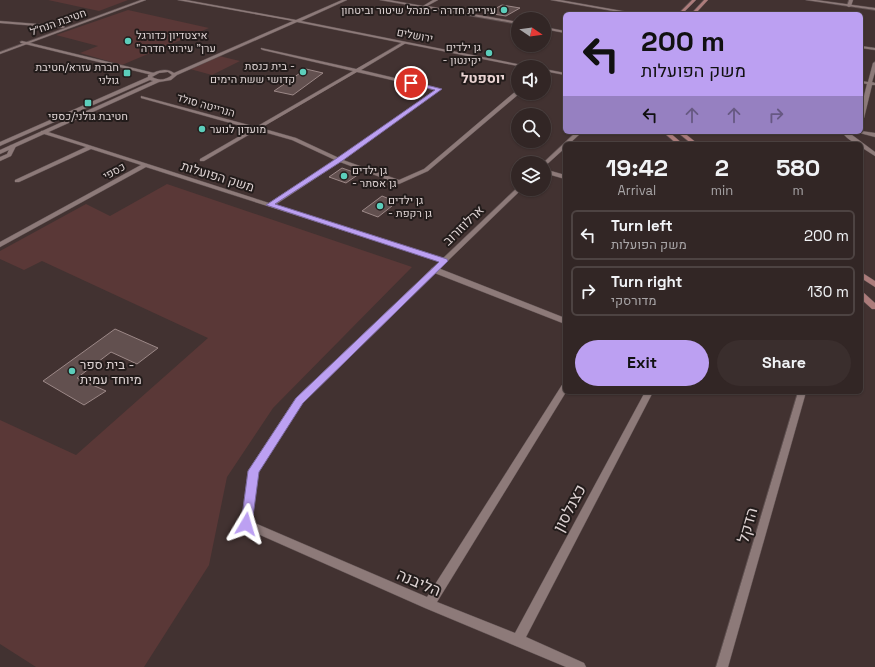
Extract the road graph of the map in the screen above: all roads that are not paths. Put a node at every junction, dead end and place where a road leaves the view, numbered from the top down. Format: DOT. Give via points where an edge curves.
graph roads {
  1 [pos="134,0"];
  2 [pos="144,0"];
  3 [pos="180,0"];
  4 [pos="192,0"];
  5 [pos="334,0"];
  6 [pos="345,0"];
  7 [pos="382,0"];
  8 [pos="436,0"];
  9 [pos="554,0"];
  10 [pos="694,0"];
  11 [pos="706,0"];
  12 [pos="808,0"];
  13 [pos="851,0"];
  14 [pos="849,6"];
  15 [pos="423,7"];
  16 [pos="875,9"];
  17 [pos="625,12"];
  18 [pos="682,12"];
  19 [pos="695,12"];
  20 [pos="289,19"];
  21 [pos="297,21"];
  22 [pos="0,22"];
  23 [pos="511,23"];
  24 [pos="63,27"];
  25 [pos="551,29"];
  26 [pos="563,32"];
  27 [pos="24,43"];
  28 [pos="404,43"];
  29 [pos="863,47"];
  30 [pos="263,49"];
  31 [pos="875,49"];
  32 [pos="0,50"];
  33 [pos="0,53"];
  34 [pos="511,63"];
  35 [pos="875,63"];
  36 [pos="355,70"];
  37 [pos="169,71"];
  38 [pos="551,71"];
  39 [pos="174,74"];
  40 [pos="563,74"];
  41 [pos="151,76"];
  42 [pos="158,81"];
  43 [pos="863,82"];
  44 [pos="869,83"];
  45 [pos="875,84"];
  46 [pos="143,97"];
  47 [pos="511,98"];
  48 [pos="863,109"];
  49 [pos="256,129"];
  50 [pos="43,132"];
  51 [pos="863,133"];
  52 [pos="576,134"];
  53 [pos="668,134"];
  54 [pos="683,134"];
  55 [pos="846,134"];
  56 [pos="875,135"];
  57 [pos="568,142"];
  58 [pos="678,142"];
  59 [pos="693,142"];
  60 [pos="858,142"];
  61 [pos="0,144"];
  62 [pos="863,145"];
  63 [pos="13,146"];
  64 [pos="563,147"];
  65 [pos="89,148"];
  66 [pos="0,152"];
  67 [pos="875,154"];
  68 [pos="551,158"];
  69 [pos="0,159"];
  70 [pos="202,160"];
  71 [pos="339,160"];
  72 [pos="144,166"];
  73 [pos="551,173"];
  74 [pos="563,176"];
  75 [pos="17,181"];
  76 [pos="512,196"];
  77 [pos="270,205"];
  78 [pos="0,245"];
  79 [pos="444,261"];
  80 [pos="435,270"];
  81 [pos="863,276"];
  82 [pos="875,285"];
  83 [pos="863,297"];
  84 [pos="875,307"];
  85 [pos="563,320"];
  86 [pos="563,390"];
  87 [pos="648,394"];
  88 [pos="801,394"];
  89 [pos="246,524"];
  90 [pos="429,604"];
  91 [pos="518,640"];
  92 [pos="580,667"];
  93 [pos="722,667"];
  1 -- 24 [label="street, חטיבת הנח״ל"];
  2 -- 27 [label="street, חטיבת הנח״ל"];
  3 -- 20 [label="street"];
  4 -- 20 [label="street"];
  5 -- 20 [label="street"];
  6 -- 21 [label="street"];
  7 -- 15 [label="street"];
  8 -- 15 [label="street"];
  9 -- 17 [label="street"];
  10 -- 18 [label="main road"];
  11 -- 19 [label="main road"];
  12 -- 14 [label="street"];
  13 -- 14 [label="street"];
  14 -- 16 [label="street"];
  15 -- 23 [label="street"];
  20 -- 21 [label="street, ירושלים"];
  20 -- 37 [label="street"];
  21 -- 28 [label="street, ירושלים"];
  21 -- 39 [label="street"];
  22 -- 24 [label="street"];
  24 -- 27 [label="street, חטיבת הנח״ל"];
  25 -- 26 [label="street"];
  27 -- 32 [label="street, חטיבת הנח״ל"];
  27 -- 33 [label="street, חטיבת הנח״ל"];
  27 -- 41 [label="street"];
  28 -- 34 [label="street, ירושלים"];
  28 -- 36 [label="street"];
  29 -- 31 [label="street"];
  30 -- 36 [label="street"];
  35 -- 44 [label="street"];
  36 -- 49 [label="street"];
  36 -- 71 [label="street" via="439,89"];
  37 -- 39 [label="street"];
  37 -- 41 [label="street"];
  38 -- 40 [label="street"];
  39 -- 42 [label="street" via="169,79"];
  41 -- 42 [label="street"];
  41 -- 61 [label="street"];
  42 -- 50 [label="street"];
  43 -- 44 [label="street"];
  44 -- 45 [label="street"];
  44 -- 48 [label="street"];
  46 -- 49 [label="street, הנרייטה סולד"];
  47 -- 71 [label="street, הנרייטה סולד" via="426,170 399,182"];
  49 -- 70 [label="street"];
  49 -- 71 [label="street, הנרייטה סולד" via="294,139"];
  50 -- 63 [label="street"];
  50 -- 65 [label="street, כספי"];
  51 -- 56 [label="street"];
  52 -- 57 [label="street"];
  53 -- 58 [label="main road"];
  54 -- 59 [label="main road"];
  55 -- 60 [label="street"];
  62 -- 67 [label="street"];
  63 -- 66 [label="street"];
  63 -- 69 [label="street" via="9,155"];
  64 -- 68 [label="street"];
  65 -- 72 [label="street, כספי"];
  65 -- 75 [label="street"];
  71 -- 77 [label="street"];
  72 -- 77 [label="street, משק הפועלות"];
  72 -- 78 [label="street, כספי"];
  73 -- 74 [label="street"];
  76 -- 79 [label="street, ארלוזורוב"];
  77 -- 79 [label="street, משק הפועלות"];
  79 -- 80 [label="street, ארלוזורוב"];
  80 -- 85 [label="street"];
  80 -- 89 [label="street, ארלוזורוב" via="299,400 253,471"];
  81 -- 82 [label="main road"];
  83 -- 84 [label="main road"];
  86 -- 90 [label="street"];
  87 -- 91 [label="street, כצנלסון"];
  88 -- 93 [label="street, הדקל"];
  89 -- 90 [label="street, הליבנה"];
  90 -- 91 [label="street, הליבנה"];
  91 -- 92 [label="street, הליבנה"];
}
